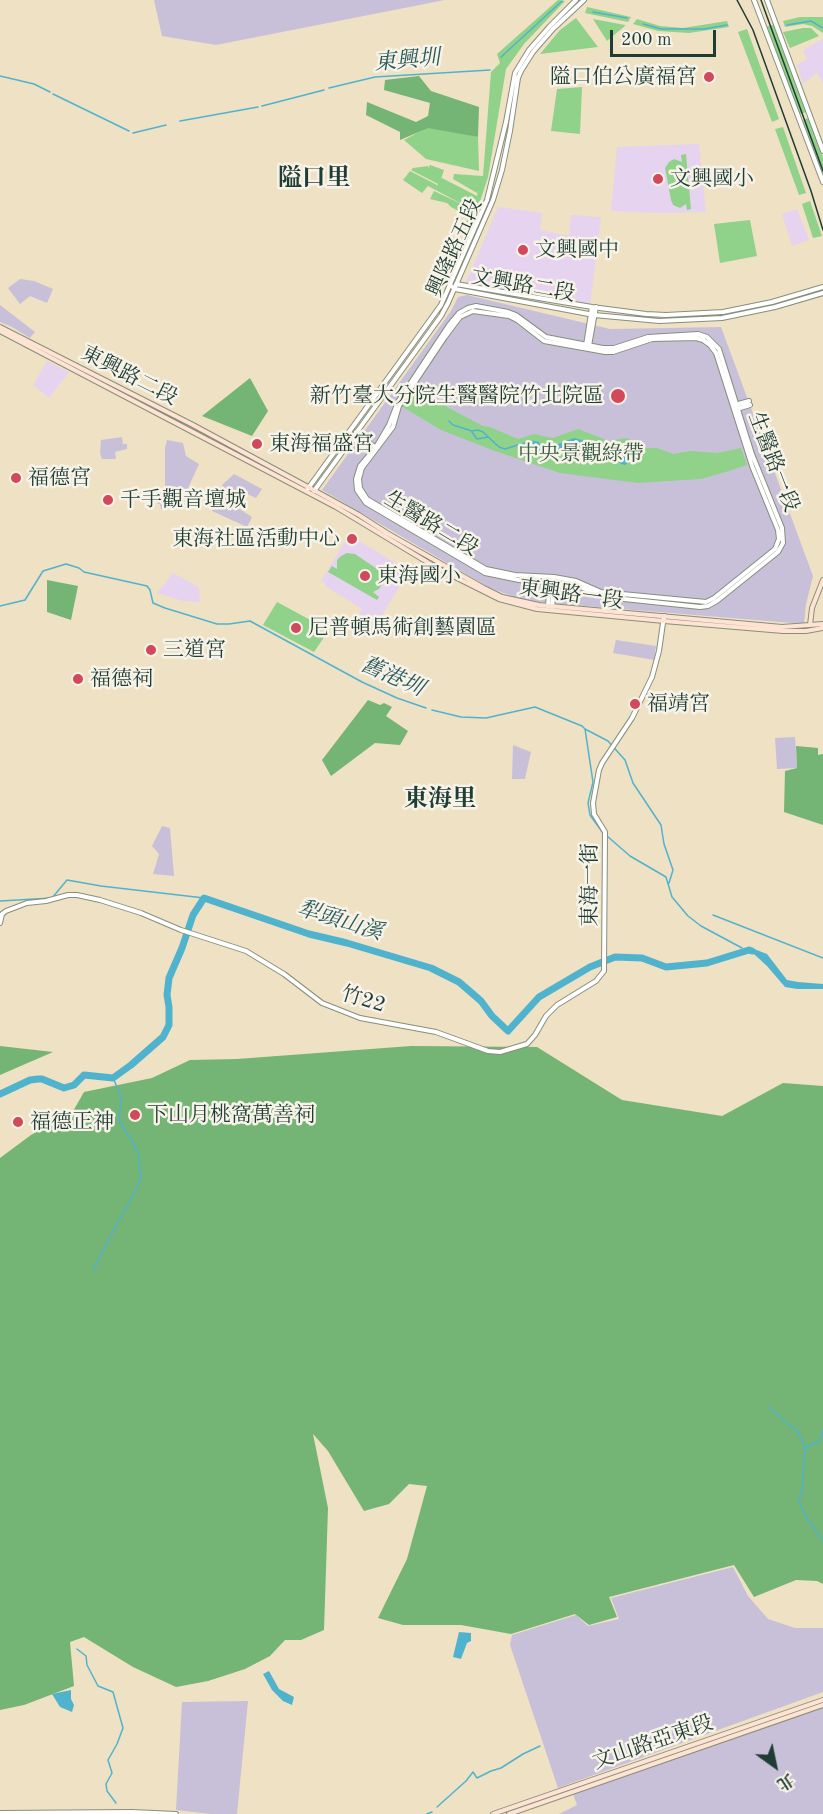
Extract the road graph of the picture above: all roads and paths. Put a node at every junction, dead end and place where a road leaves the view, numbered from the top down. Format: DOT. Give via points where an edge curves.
graph roads {
  1 [pos="576,0"];
  2 [pos="584,0"];
  3 [pos="754,0"];
  4 [pos="767,0"];
  5 [pos="823,152"];
  6 [pos="823,182"];
  7 [pos="458,284"];
  8 [pos="450,285"];
  9 [pos="823,287"];
  10 [pos="455,289"];
  11 [pos="823,293"];
  12 [pos="594,307"];
  13 [pos="593,314"];
  14 [pos="0,329"];
  15 [pos="587,347"];
  16 [pos="749,403"];
  17 [pos="734,408"];
  18 [pos="356,432"];
  19 [pos="352,438"];
  20 [pos="374,450"];
  21 [pos="244,456"];
  22 [pos="307,489"];
  23 [pos="313,492"];
  24 [pos="553,580"];
  25 [pos="823,580"];
  26 [pos="550,607"];
  27 [pos="664,618"];
  28 [pos="823,626"];
  29 [pos="811,628"];
  30 [pos="0,923"];
  31 [pos="604,971"];
  32 [pos="823,1700"];
  33 [pos="823,1705"];
  34 [pos="763,1723"];
  35 [pos="0,1813"];
  36 [pos="176,1814"];
  37 [pos="493,1814"];
  38 [pos="509,1814"];
  1 -- 8 [label="street, 興隆路五段" via="529,50 515,73 487,200"];
  2 -- 7 [label="street, 興隆路五段" via="553,29 521,71 502,170"];
  3 -- 6 [label="street"];
  4 -- 5 [label="street"];
  7 -- 8 [label="street, 文興路二段"];
  7 -- 10 [label="street, 興隆路五段"];
  7 -- 12 [label="street, 文興路二段"];
  8 -- 10 [label="street, 文興路二段"];
  8 -- 22 [label="street, 興隆路五段" via="441,305"];
  9 -- 12 [label="street, 文興路二段" via="723,312 646,314"];
  10 -- 13 [label="street, 文興路二段"];
  10 -- 18 [label="street, 興隆路五段" via="441,316"];
  11 -- 13 [label="street, 文興路二段" via="718,319 659,321"];
  12 -- 13 [label="street"];
  13 -- 15 [label="street"];
  14 -- 21 [label="main road, 東興路二段" via="193,425"];
  15 -- 17 [label="street, 生醫路一段" via="614,352 652,339 704,340 716,353"];
  15 -- 20 [label="street, 生醫路二段" via="544,341 509,316 481,311 466,313 445,337 399,406 393,427"];
  16 -- 17 [label="street"];
  17 -- 24 [label="street, 生醫路一段" via="778,530 775,549 706,602 601,592 576,581"];
  18 -- 19 [label="street, 興隆路五段"];
  18 -- 20 [label="street"];
  19 -- 20 [label="street"];
  19 -- 23 [label="street, 興隆路五段"];
  20 -- 24 [label="street, 生醫路二段" via="360,466 356,479 357,490 366,503 485,573 519,580"];
  21 -- 22 [label="main road, 東興路一段"];
  22 -- 23 [label="main road, 東興路一段"];
  23 -- 26 [label="main road, 東興路一段" via="482,591 523,606"];
  24 -- 26 [label="street"];
  25 -- 29 [label="main road" via="812,608"];
  26 -- 27 [label="main road, 東興路一段"];
  27 -- 29 [label="main road, 東興路一段"];
  27 -- 31 [label="street, 東海一街 / 竹22" via="652,678 599,770 592,809 605,835"];
  28 -- 29 [label="main road, 東興路一段"];
  30 -- 31 [label="street, 竹22 / 竹22" via="6,911 27,903 77,895 132,910 246,951 322,1003 360,1018 436,1032 500,1052 527,1044 557,1005 596,981"];
  32 -- 34 [label="main road, 文山路亞東段"];
  33 -- 34 [label="main road, 文山路亞東段"];
  34 -- 37 [label="main road, 文山路亞東段"];
  34 -- 38 [label="main road, 文山路亞東段"];
  35 -- 36 [label="street"];
}
